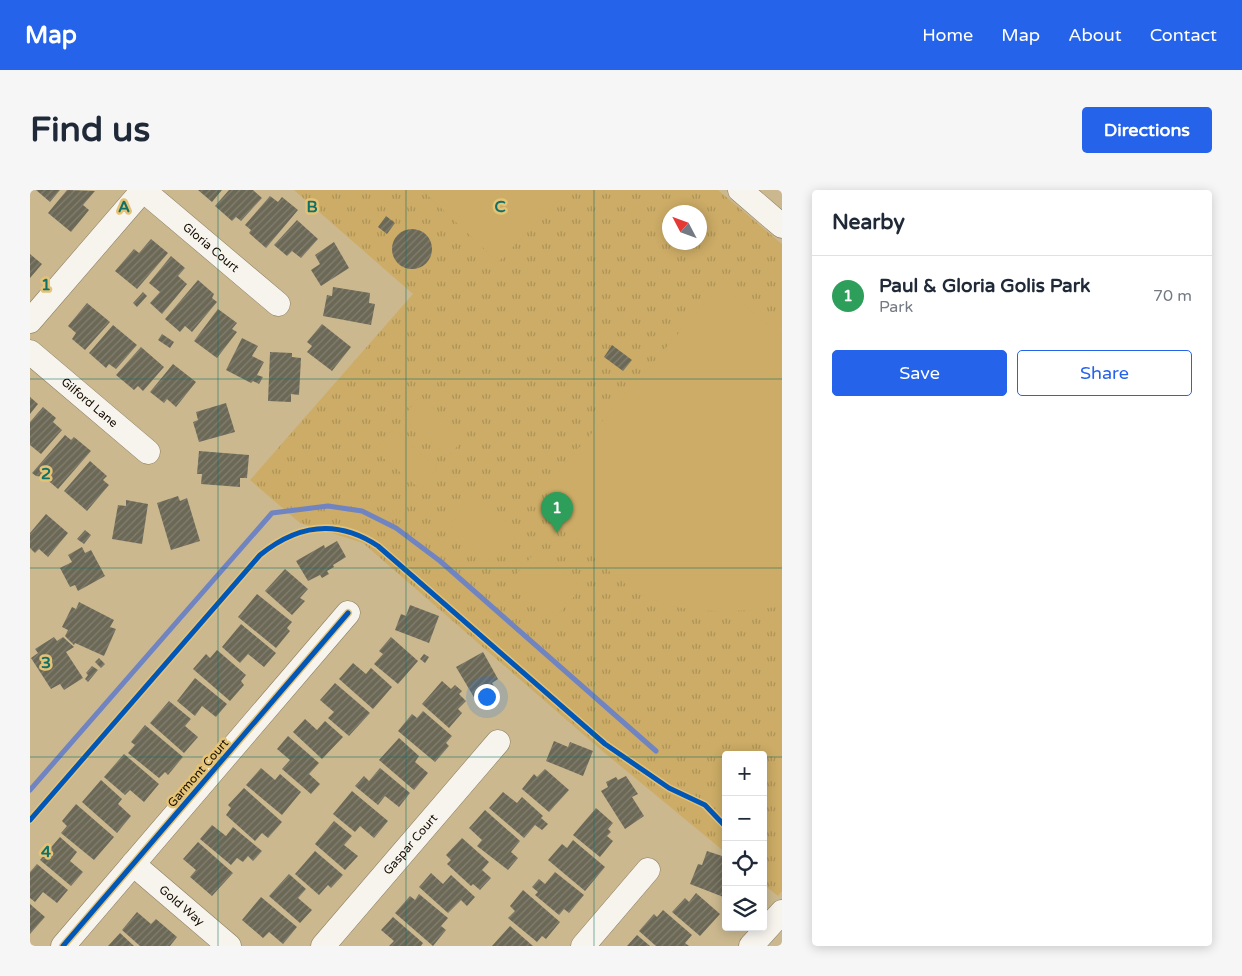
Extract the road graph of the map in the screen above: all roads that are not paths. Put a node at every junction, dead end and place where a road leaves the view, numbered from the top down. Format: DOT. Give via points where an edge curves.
graph roads {
  1 [pos="143,190"];
  2 [pos="740,190"];
  3 [pos="782,226"];
  4 [pos="278,304"];
  5 [pos="30,321"];
  6 [pos="30,352"];
  7 [pos="148,452"];
  8 [pos="348,613"];
  9 [pos="498,742"];
  10 [pos="134,864"];
  11 [pos="648,870"];
  12 [pos="770,929"];
  13 [pos="63,946"];
  14 [pos="229,946"];
  15 [pos="323,946"];
  16 [pos="583,946"];
  17 [pos="751,946"];
  1 -- 4 [label="street, Gloria Court"];
  1 -- 5 [label="street"];
  2 -- 3 [label="street"];
  6 -- 7 [label="street, Gilford Lane"];
  8 -- 10 [label="street, Garmont Court"];
  9 -- 15 [label="street, Gaspar Court"];
  10 -- 13 [label="street, Garmont Court"];
  10 -- 14 [label="street, Gold Way"];
  11 -- 16 [label="street"];
  12 -- 17 [label="street"];
}
